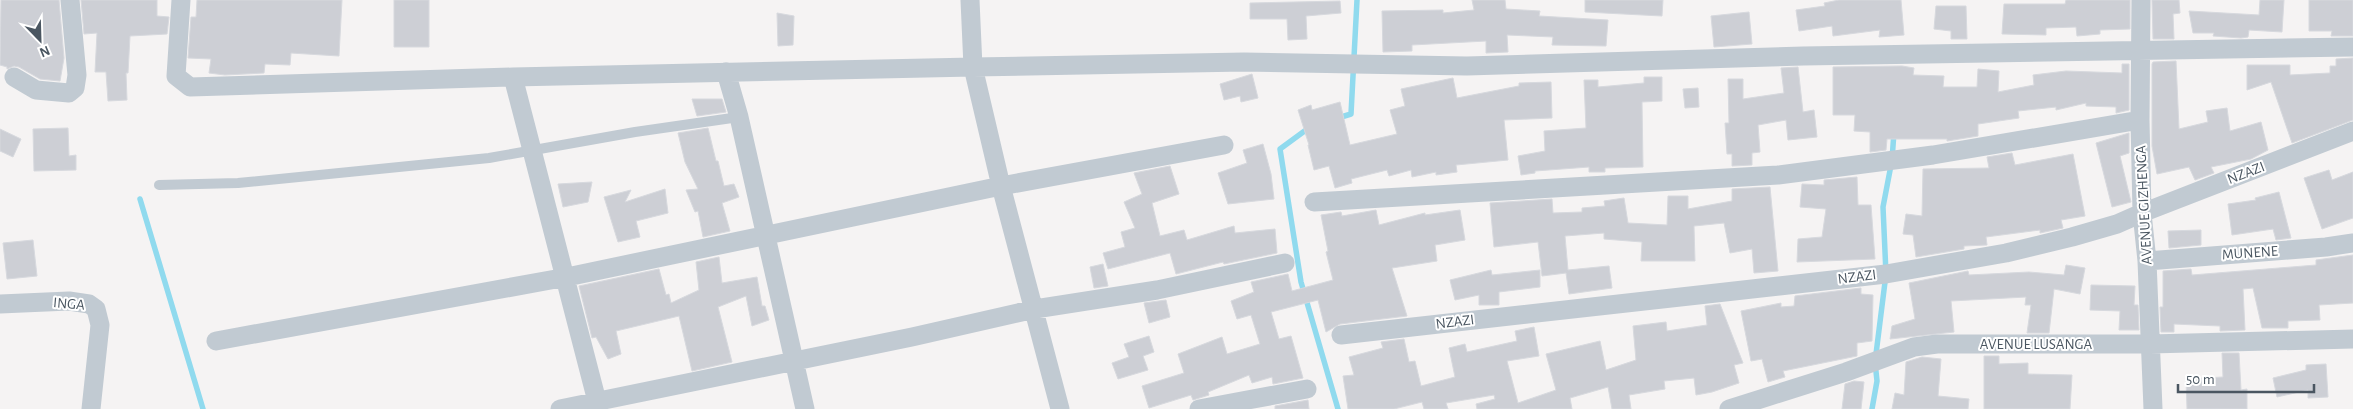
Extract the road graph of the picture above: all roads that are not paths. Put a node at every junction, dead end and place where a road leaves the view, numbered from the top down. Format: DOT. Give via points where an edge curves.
graph roads {
  1 [pos="70,0"];
  2 [pos="181,0"];
  3 [pos="970,0"];
  4 [pos="2141,0"];
  5 [pos="2353,47"];
  6 [pos="2142,52"];
  7 [pos="974,67"];
  8 [pos="726,72"];
  9 [pos="14,77"];
  10 [pos="513,77"];
  11 [pos="739,117"];
  12 [pos="2140,120"];
  13 [pos="2353,131"];
  14 [pos="1224,145"];
  15 [pos="533,150"];
  16 [pos="159,185"];
  17 [pos="1001,186"];
  18 [pos="1314,202"];
  19 [pos="2142,213"];
  20 [pos="765,236"];
  21 [pos="2353,243"];
  22 [pos="2147,261"];
  23 [pos="1285,263"];
  24 [pos="567,277"];
  25 [pos="0,304"];
  26 [pos="1035,309"];
  27 [pos="1341,335"];
  28 [pos="2353,339"];
  29 [pos="216,341"];
  30 [pos="2150,344"];
  31 [pos="794,361"];
  32 [pos="1307,389"];
  33 [pos="598,405"];
  34 [pos="91,409"];
  35 [pos="560,409"];
  36 [pos="805,409"];
  37 [pos="1060,409"];
  38 [pos="1199,409"];
  39 [pos="1729,409"];
  40 [pos="2153,409"];
  1 -- 9 [label="street" via="77,75 74,88 69,93 36,90"];
  2 -- 10 [label="street" via="176,76 190,87"];
  3 -- 7 [label="street"];
  4 -- 6 [label="street, AVENUE GIZHENGA"];
  5 -- 6 [label="street"];
  6 -- 7 [label="street" via="1804,56 1467,66 1244,62"];
  6 -- 12 [label="street, AVENUE GIZHENGA"];
  7 -- 8 [label="street"];
  7 -- 17 [label="street"];
  8 -- 10 [label="street"];
  8 -- 11 [label="street"];
  10 -- 15 [label="street"];
  11 -- 15 [label="lane"];
  11 -- 20 [label="street"];
  12 -- 18 [label="street" via="1934,155 1778,175"];
  12 -- 19 [label="street, AVENUE GIZHENGA"];
  13 -- 19 [label="street, NZAZI"];
  14 -- 17 [label="street"];
  15 -- 16 [label="lane" via="489,158 324,175 238,183"];
  15 -- 24 [label="street"];
  17 -- 20 [label="street"];
  17 -- 26 [label="street"];
  19 -- 22 [label="street, AVENUE GIZHENGA"];
  19 -- 27 [label="street, NZAZI" via="2072,238 1886,274"];
  20 -- 24 [label="street"];
  20 -- 31 [label="street"];
  21 -- 22 [label="street, MUNENE"];
  22 -- 30 [label="street, AVENUE GIZHENGA"];
  23 -- 26 [label="street" via="1157,290"];
  24 -- 29 [label="street"];
  24 -- 33 [label="street"];
  25 -- 34 [label="street, INGA" via="69,301 89,304 96,310 100,326"];
  26 -- 31 [label="street"];
  26 -- 37 [label="street"];
  28 -- 30 [label="street, AVENUE LUSANGA"];
  30 -- 39 [label="street, AVENUE LUSANGA" via="1947,344 1914,347"];
  30 -- 40 [label="street, AVENUE GIZHENGA"];
  31 -- 33 [label="street"];
  31 -- 36 [label="street"];
  32 -- 38 [label="street"];
  33 -- 35 [label="street"];
}
